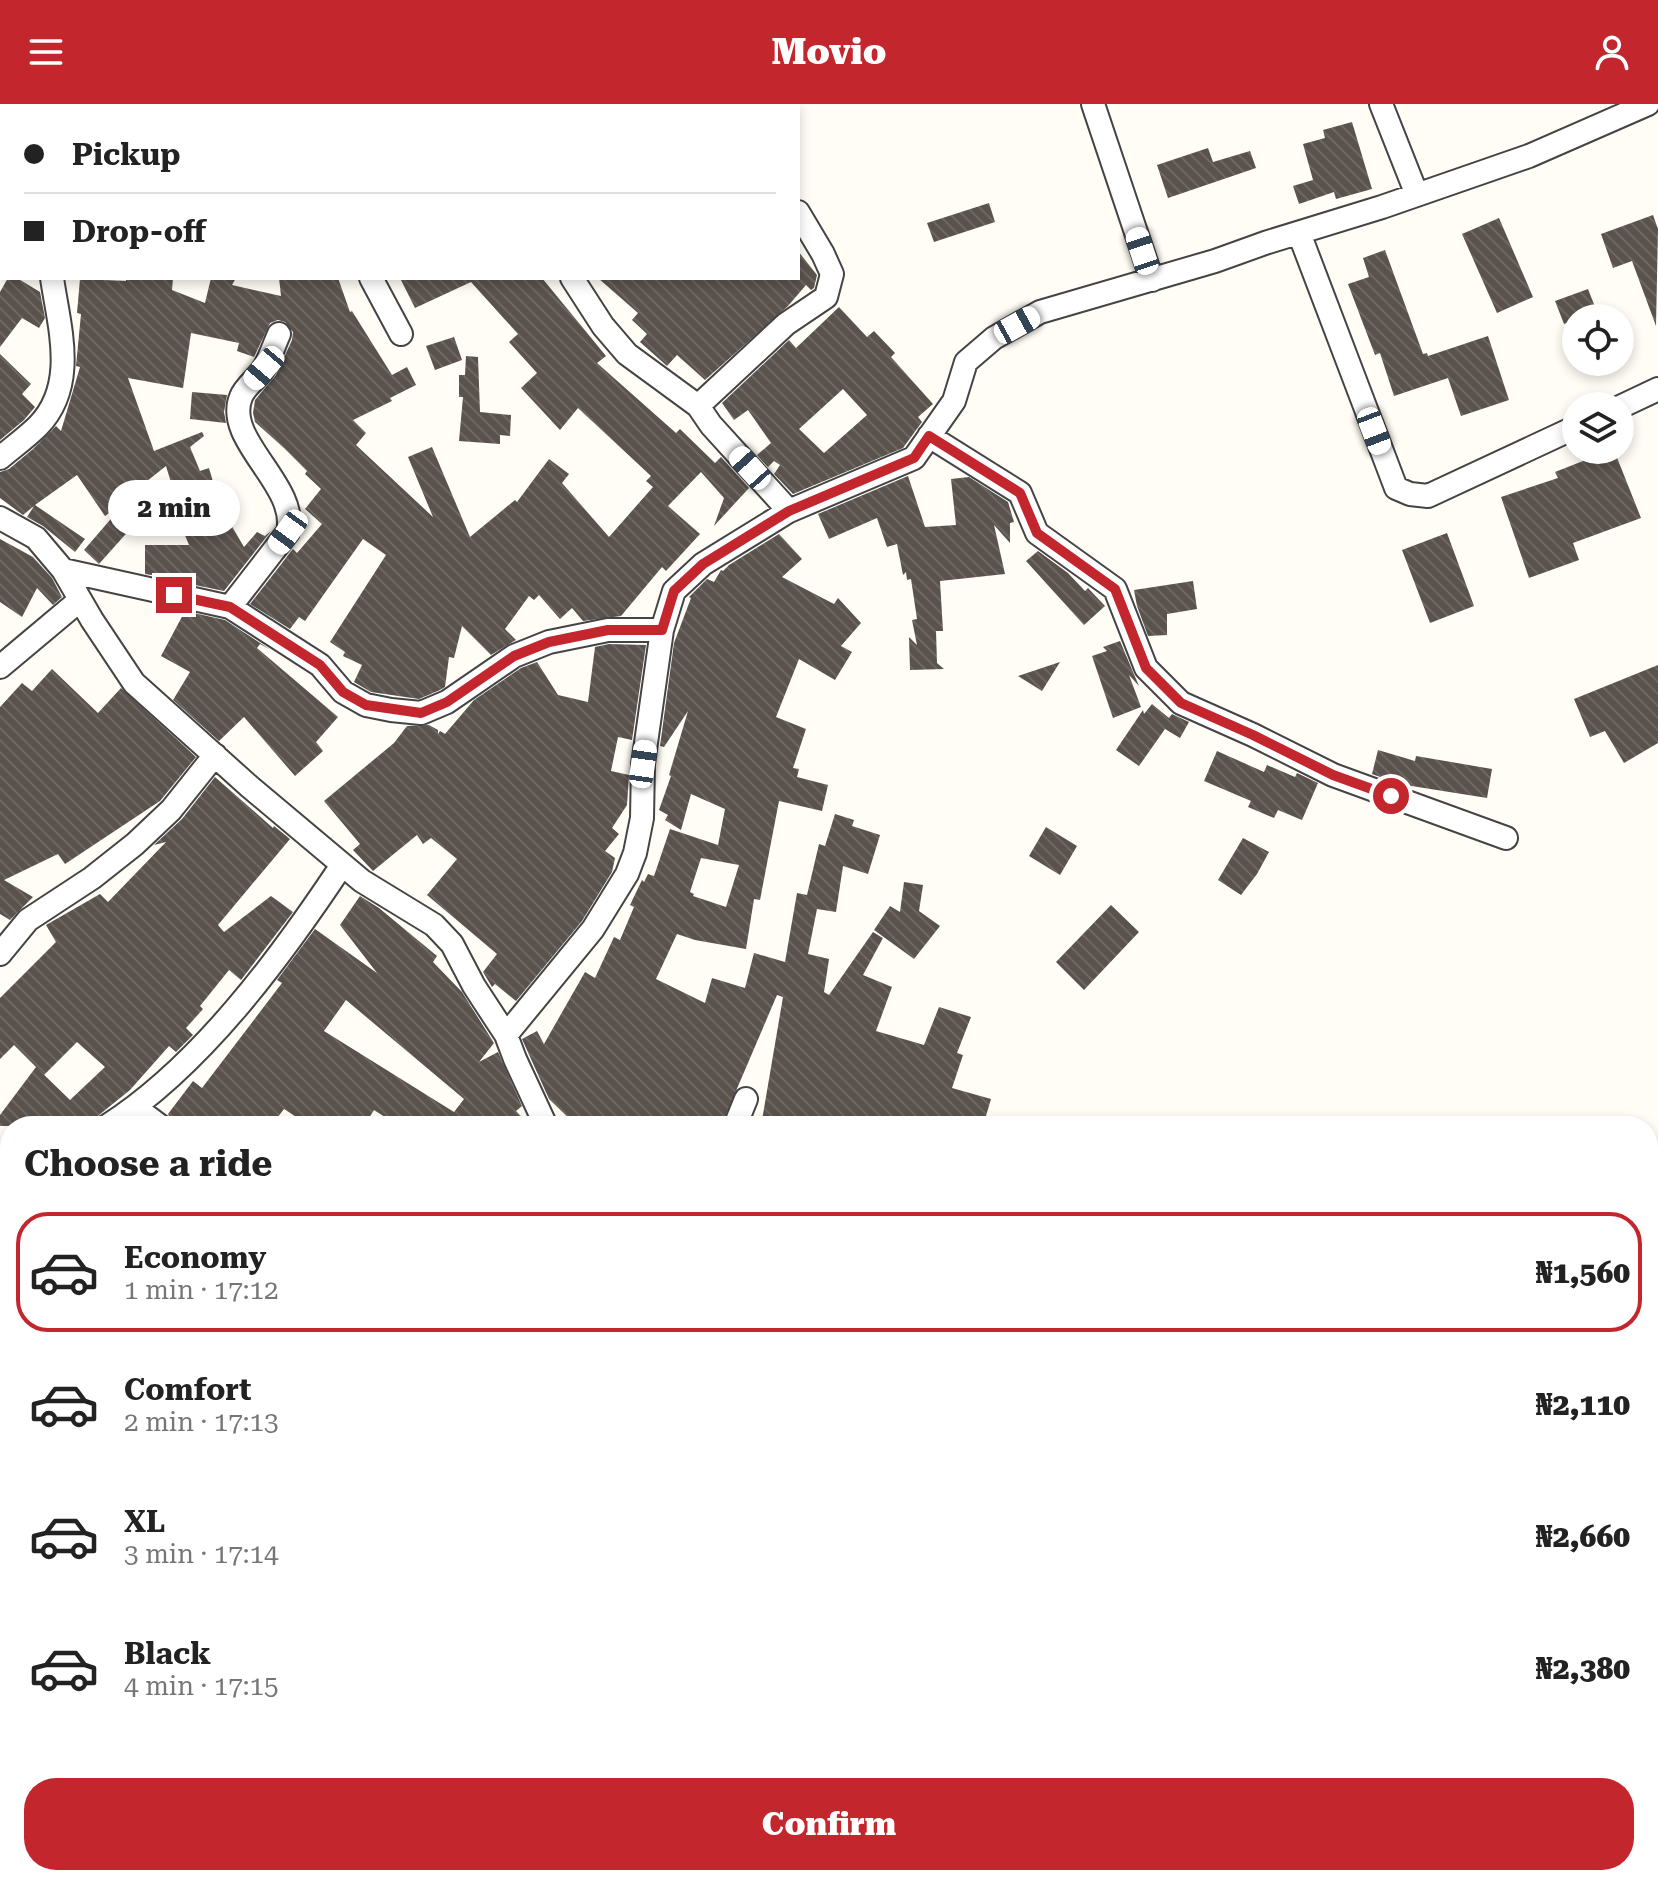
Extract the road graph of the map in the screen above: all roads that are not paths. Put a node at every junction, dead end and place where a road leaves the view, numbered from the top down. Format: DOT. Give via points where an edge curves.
graph roads {
  1 [pos="1093,104"];
  2 [pos="1381,104"];
  3 [pos="1648,104"];
  4 [pos="1623,108"];
  5 [pos="1417,195"];
  6 [pos="800,215"];
  7 [pos="1299,233"];
  8 [pos="52,280"];
  9 [pos="60,280"];
  10 [pos="372,280"];
  11 [pos="573,280"];
  12 [pos="1152,280"];
  13 [pos="58,318"];
  14 [pos="279,334"];
  15 [pos="401,334"];
  16 [pos="1658,389"];
  17 [pos="1634,400"];
  18 [pos="698,406"];
  19 [pos="1562,434"];
  20 [pos="929,436"];
  21 [pos="0,458"];
  22 [pos="789,511"];
  23 [pos="0,518"];
  24 [pos="63,570"];
  25 [pos="80,600"];
  26 [pos="230,607"];
  27 [pos="662,630"];
  28 [pos="0,667"];
  29 [pos="215,755"];
  30 [pos="1506,838"];
  31 [pos="342,865"];
  32 [pos="0,954"];
  33 [pos="506,1035"];
  34 [pos="746,1099"];
  35 [pos="136,1108"];
  36 [pos="123,1116"];
  37 [pos="147,1116"];
  38 [pos="541,1116"];
  39 [pos="739,1116"];
  1 -- 12 [label="street"];
  2 -- 5 [label="street"];
  3 -- 4 [label="street"];
  4 -- 5 [label="street" via="1529,156"];
  5 -- 7 [label="street"];
  6 -- 18 [label="street" via="832,274 826,297 786,324"];
  7 -- 12 [label="street"];
  7 -- 19 [label="street" via="1396,488 1428,496"];
  8 -- 13 [label="street"];
  9 -- 13 [label="street"];
  10 -- 15 [label="street"];
  11 -- 18 [label="street" via="627,354"];
  12 -- 20 [label="street" via="1040,312 994,338 966,362 954,401"];
  13 -- 21 [label="street" via="65,349 59,392 40,424"];
  14 -- 26 [label="street" via="264,368 241,396 239,409 243,430 291,520 288,532"];
  16 -- 17 [label="street"];
  18 -- 22 [label="street"];
  20 -- 22 [label="street" via="914,458"];
  20 -- 30 [label="street" via="1020,493 1037,533 1115,589 1146,668 1181,703 1333,775"];
  22 -- 27 [label="street" via="703,564 674,591"];
  23 -- 24 [label="street" via="36,538"];
  24 -- 25 [label="street"];
  24 -- 26 [label="street"];
  25 -- 28 [label="street"];
  25 -- 29 [label="street" via="134,683"];
  26 -- 27 [label="street" via="320,665 343,692 366,705 421,713 447,702 514,656 549,642 608,630"];
  27 -- 33 [label="street" via="643,764 642,818 627,874 593,929"];
  29 -- 31 [label="street"];
  29 -- 32 [label="street" via="171,810 135,844 28,920"];
  31 -- 33 [label="street" via="434,925 452,944"];
  31 -- 35 [label="street" via="222,1025"];
  33 -- 38 [label="street"];
  34 -- 39 [label="street"];
  35 -- 36 [label="street"];
  35 -- 37 [label="street"];
}
